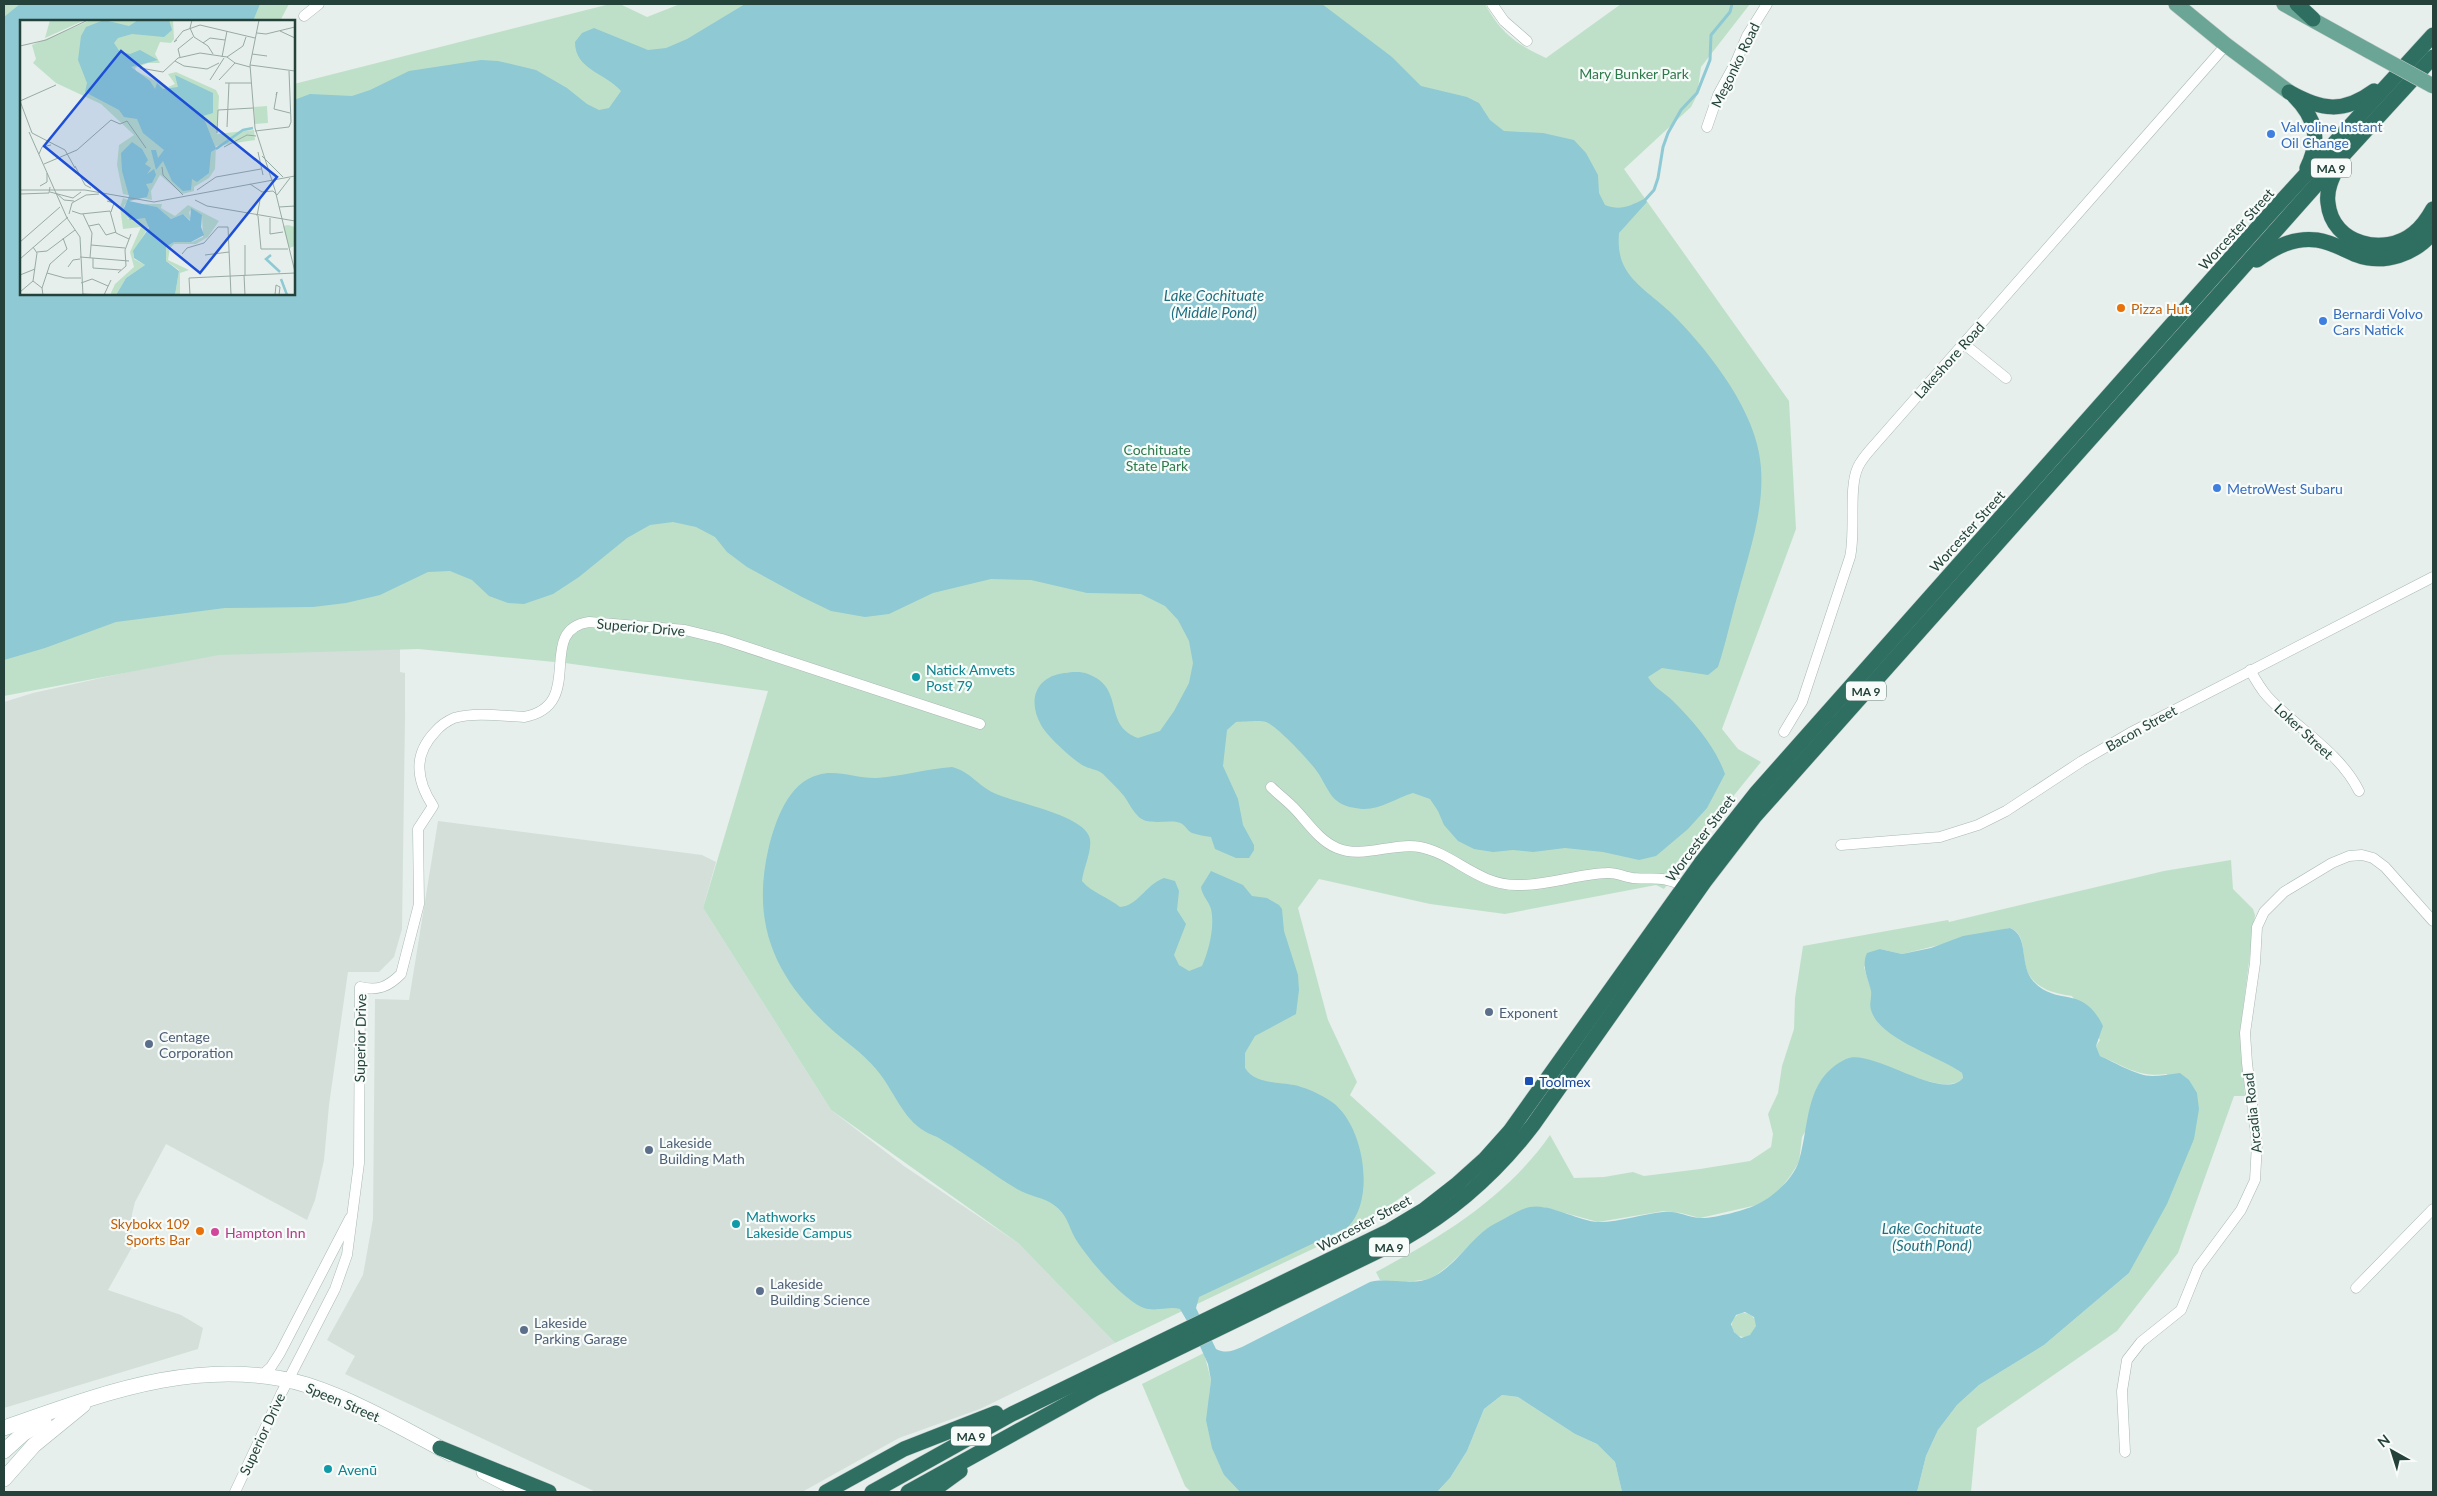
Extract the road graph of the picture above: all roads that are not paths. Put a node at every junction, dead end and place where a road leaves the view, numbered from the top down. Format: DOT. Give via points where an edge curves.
graph roads {
  1 [pos="319,4"];
  2 [pos="1492,4"];
  3 [pos="1767,4"];
  4 [pos="2284,4"];
  5 [pos="2297,4"];
  6 [pos="2180,5"];
  7 [pos="304,16"];
  8 [pos="2313,19"];
  9 [pos="2432,36"];
  10 [pos="1527,41"];
  11 [pos="2226,45"];
  12 [pos="2433,57"];
  13 [pos="2399,72"];
  14 [pos="2433,86"];
  15 [pos="2289,92"];
  16 [pos="1707,127"];
  17 [pos="2355,142"];
  18 [pos="2295,187"];
  19 [pos="2433,209"];
  20 [pos="2433,232"];
  21 [pos="2230,282"];
  22 [pos="1964,344"];
  23 [pos="2006,378"];
  24 [pos="2433,577"];
  25 [pos="2250,670"];
  26 [pos="980,724"];
  27 [pos="1784,732"];
  28 [pos="1271,787"];
  29 [pos="2359,791"];
  30 [pos="1841,845"];
  31 [pos="1684,886"];
  32 [pos="2433,921"];
  33 [pos="2433,1209"];
  34 [pos="354,1210"];
  35 [pos="2356,1288"];
  36 [pos="1213,1323"];
  37 [pos="1188,1335"];
  38 [pos="261,1376"];
  39 [pos="287,1381"];
  40 [pos="1072,1384"];
  41 [pos="95,1397"];
  42 [pos="4,1428"];
  43 [pos="1017,1430"];
  44 [pos="440,1448"];
  45 [pos="4,1451"];
  46 [pos="2125,1452"];
  47 [pos="4,1479"];
  48 [pos="235,1492"];
  49 [pos="522,1492"];
  50 [pos="549,1492"];
  51 [pos="826,1492"];
  52 [pos="872,1492"];
  53 [pos="908,1492"];
  54 [pos="931,1492"];
  1 -- 7 [label="street"];
  2 -- 10 [label="street" via="1513,31"];
  3 -- 16 [label="street, Megonko Road" via="1718,95"];
  4 -- 8 [label="main road"];
  5 -- 8 [label="highway"];
  6 -- 11 [label="main road"];
  8 -- 14 [label="main road, bridge"];
  9 -- 13 [label="highway, Worcester Street / MA 9"];
  11 -- 15 [label="main road"];
  11 -- 22 [label="street, Lakeshore Road"];
  12 -- 17 [label="highway, Worcester Street / MA 9"];
  13 -- 15 [label="highway" via="2368,96 2343,107 2320,106"];
  13 -- 18 [label="highway, Worcester Street / MA 9"];
  15 -- 18 [label="highway" via="2307,112 2316,135 2311,159"];
  17 -- 19 [label="highway" via="2332,177 2328,195 2332,217 2346,236 2369,245 2394,244 2416,233"];
  17 -- 21 [label="highway, Worcester Street / MA 9"];
  18 -- 31 [label="highway, Worcester Street / MA 9" via="1769,778"];
  20 -- 21 [label="highway" via="2416,248 2387,258 2366,258 2316,240 2288,242 2260,258"];
  21 -- 36 [label="highway, Worcester Street / MA 9" via="1742,832 1532,1125 1497,1168 1453,1207 1405,1238"];
  22 -- 23 [label="street"];
  22 -- 27 [label="street, Lakeshore Road" via="1858,466 1854,481 1850,557 1802,702"];
  24 -- 25 [label="street, Bacon Street"];
  25 -- 29 [label="street, Loker Street" via="2265,694 2331,755"];
  25 -- 30 [label="street, Bacon Street" via="2114,742 2014,807 1985,822 1940,837"];
  26 -- 34 [label="street, Superior Drive" via="722,639 685,630 589,622 574,627 563,644 555,699 550,706 524,717 465,716 440,727 423,747 419,766 426,796 434,806 418,830 419,904 401,974 393,982 374,990 360,987 359,1163"];
  28 -- 31 [label="street" via="1314,831 1342,850 1362,852 1418,847 1431,850 1484,879 1503,884 1534,884 1607,872 1632,878 1664,878"];
  31 -- 36 [label="highway, Worcester Street / MA 9" via="1513,1126 1471,1172 1424,1210 1389,1231"];
  32 -- 46 [label="street, Arcadia Road" via="2389,872 2366,856 2345,857 2291,887 2272,902 2260,919 2246,1033 2257,1143 2255,1180 2241,1210 2198,1268 2181,1310 2141,1342 2127,1360 2122,1391"];
  33 -- 35 [label="street"];
  34 -- 38 [label="street, Superior Drive" via="282,1350"];
  34 -- 39 [label="street, Superior Drive" via="342,1273"];
  36 -- 37 [label="highway, Worcester Street / MA 9"];
  37 -- 40 [label="highway, Worcester Street / MA 9"];
  37 -- 43 [label="highway, Worcester Street / MA 9"];
  38 -- 39 [label="main road, Speen Street"];
  38 -- 41 [label="main road, Speen Street" via="229,1373 184,1376"];
  39 -- 44 [label="main road, Speen Street" via="341,1398"];
  39 -- 48 [label="street, Superior Drive"];
  40 -- 51 [label="highway" via="910,1446"];
  40 -- 52 [label="highway, Worcester Street / MA 9"];
  41 -- 42 [label="main road, Speen Street"];
  41 -- 45 [label="main road" via="36,1425"];
  41 -- 47 [label="main road" via="34,1445"];
  43 -- 53 [label="highway, Worcester Street / MA 9"];
  43 -- 54 [label="highway"];
  44 -- 49 [label="main road, Speen Street"];
  44 -- 50 [label="highway"];
}
